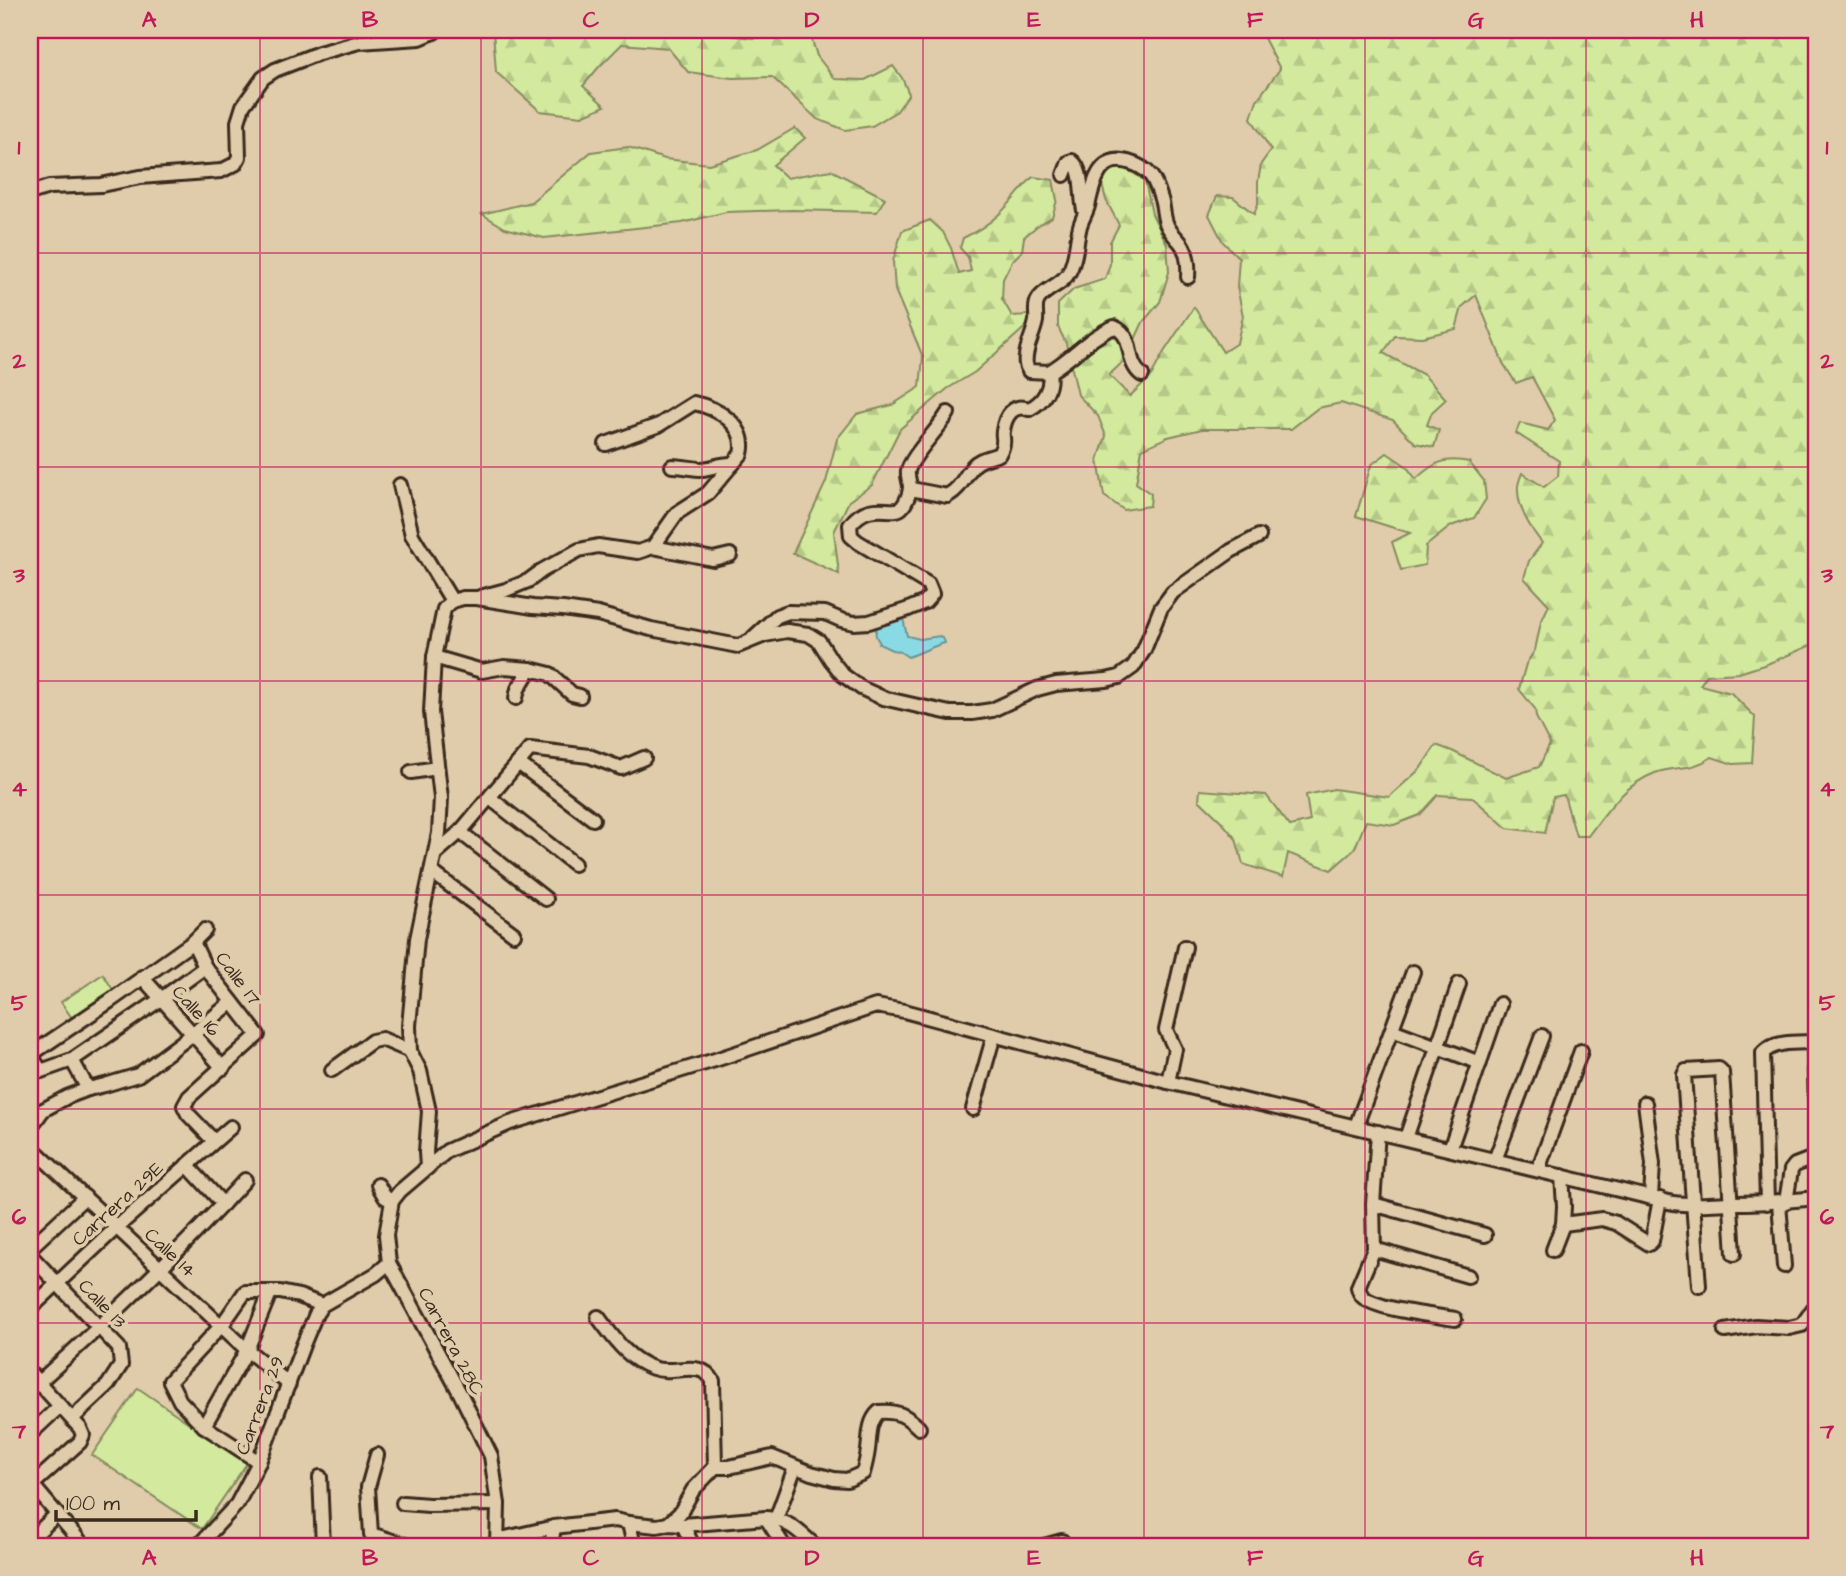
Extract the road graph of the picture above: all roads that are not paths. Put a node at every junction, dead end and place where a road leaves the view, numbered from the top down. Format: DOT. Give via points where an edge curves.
graph roads {
  1 [pos="435,30"];
  2 [pos="1064,175"];
  3 [pos="30,193"];
  4 [pos="1085,214"];
  5 [pos="1188,277"];
  6 [pos="1049,372"];
  7 [pos="1142,374"];
  8 [pos="948,413"];
  9 [pos="606,443"];
  10 [pos="733,464"];
  11 [pos="672,466"];
  12 [pos="400,485"];
  13 [pos="911,489"];
  14 [pos="1259,536"];
  15 [pos="653,547"];
  16 [pos="730,555"];
  17 [pos="477,598"];
  18 [pos="452,601"];
  19 [pos="750,641"];
  20 [pos="434,657"];
  21 [pos="530,669"];
  22 [pos="580,696"];
  23 [pos="516,698"];
  24 [pos="643,758"];
  25 [pos="518,763"];
  26 [pos="437,768"];
  27 [pos="411,772"];
  28 [pos="490,798"];
  29 [pos="593,819"];
  30 [pos="460,832"];
  31 [pos="436,853"];
  32 [pos="574,864"];
  33 [pos="432,872"];
  34 [pos="546,899"];
  35 [pos="205,930"];
  36 [pos="514,934"];
  37 [pos="193,942"];
  38 [pos="1185,947"];
  39 [pos="205,967"];
  40 [pos="1413,972"];
  41 [pos="142,977"];
  42 [pos="1459,984"];
  43 [pos="161,999"];
  44 [pos="232,1002"];
  45 [pos="1500,1004"];
  46 [pos="1392,1030"];
  47 [pos="193,1034"];
  48 [pos="994,1035"];
  49 [pos="1542,1036"];
  50 [pos="1815,1042"];
  51 [pos="1438,1046"];
  52 [pos="1581,1051"];
  53 [pos="410,1052"];
  54 [pos="30,1055"];
  55 [pos="72,1060"];
  56 [pos="1480,1063"];
  57 [pos="223,1068"];
  58 [pos="332,1070"];
  59 [pos="1168,1082"];
  60 [pos="88,1088"];
  61 [pos="1645,1103"];
  62 [pos="1816,1107"];
  63 [pos="973,1108"];
  64 [pos="1356,1126"];
  65 [pos="231,1127"];
  66 [pos="30,1128"];
  67 [pos="1378,1132"];
  68 [pos="1406,1138"];
  69 [pos="215,1141"];
  70 [pos="30,1146"];
  71 [pos="1450,1149"];
  72 [pos="1816,1157"];
  73 [pos="1495,1160"];
  74 [pos="187,1165"];
  75 [pos="427,1168"];
  76 [pos="1538,1170"];
  77 [pos="1562,1176"];
  78 [pos="245,1180"];
  79 [pos="377,1185"];
  80 [pos="85,1197"];
  81 [pos="1656,1198"];
  82 [pos="1816,1198"];
  83 [pos="392,1201"];
  84 [pos="1731,1203"];
  85 [pos="1777,1203"];
  86 [pos="223,1204"];
  87 [pos="1373,1204"];
  88 [pos="1692,1205"];
  89 [pos="1563,1224"];
  90 [pos="116,1228"];
  91 [pos="1485,1235"];
  92 [pos="30,1248"];
  93 [pos="1374,1249"];
  94 [pos="1553,1250"];
  95 [pos="1734,1254"];
  96 [pos="30,1255"];
  97 [pos="389,1263"];
  98 [pos="1784,1266"];
  99 [pos="161,1270"];
  100 [pos="1468,1276"];
  101 [pos="58,1283"];
  102 [pos="1699,1286"];
  103 [pos="270,1293"];
  104 [pos="1816,1305"];
  105 [pos="322,1306"];
  106 [pos="30,1310"];
  107 [pos="598,1317"];
  108 [pos="1455,1319"];
  109 [pos="222,1325"];
  110 [pos="101,1327"];
  111 [pos="1725,1331"];
  112 [pos="247,1350"];
  113 [pos="33,1382"];
  114 [pos="289,1384"];
  115 [pos="60,1406"];
  116 [pos="72,1419"];
  117 [pos="204,1426"];
  118 [pos="919,1428"];
  119 [pos="30,1434"];
  120 [pos="377,1455"];
  121 [pos="259,1462"];
  122 [pos="715,1467"];
  123 [pos="795,1467"];
  124 [pos="320,1477"];
  125 [pos="31,1483"];
  126 [pos="403,1503"];
  127 [pos="498,1504"];
  128 [pos="57,1514"];
  129 [pos="771,1518"];
  130 [pos="629,1523"];
  131 [pos="668,1524"];
  132 [pos="683,1525"];
  133 [pos="792,1526"];
  134 [pos="554,1527"];
  135 [pos="30,1540"];
  136 [pos="497,1543"];
  137 [pos="1063,1544"];
  138 [pos="84,1546"];
  139 [pos="198,1546"];
  140 [pos="323,1546"];
  141 [pos="408,1546"];
  142 [pos="551,1546"];
  143 [pos="634,1546"];
  144 [pos="693,1546"];
  145 [pos="815,1546"];
  146 [pos="1044,1546"];
  1 -- 3 [label="street" via="420,38 359,42 275,70 263,78 243,106 238,122 239,157 221,171 49,187"];
  2 -- 4 [label="street" via="1069,162 1076,163"];
  4 -- 5 [label="street" via="1105,165 1118,160 1139,166 1154,179 1167,227 1186,252"];
  4 -- 6 [label="street" via="1071,270 1038,298 1036,305 1025,365 1029,371"];
  6 -- 7 [label="street" via="1114,327 1125,335 1133,365"];
  6 -- 13 [label="street" via="1051,381 1043,398 1035,407 1015,408 1006,417 999,454 973,466 956,491 947,496"];
  8 -- 13 [label="street" via="908,471"];
  9 -- 10 [label="street" via="659,425 694,403 715,409 742,437 741,454"];
  10 -- 11 [label="street" via="701,469"];
  10 -- 15 [label="street" via="708,493 677,513"];
  12 -- 18 [label="street" via="412,535"];
  13 -- 19 [label="street" via="897,511 865,511 855,518 851,536 928,584 932,594 925,602 869,622 854,623 825,612 788,612 777,615"];
  14 -- 19 [label="street" via="1173,592 1161,608 1144,650 1119,677 1056,684 992,710 950,713 883,698 843,675 819,641 808,634 787,631"];
  15 -- 16 [label="street" via="713,559"];
  15 -- 17 [label="street" via="638,552 598,546 579,550 528,580"];
  17 -- 18 [label="street"];
  17 -- 19 [label="street" via="598,614 722,644 738,646"];
  18 -- 20 [label="street" via="444,609"];
  20 -- 21 [label="street" via="482,671"];
  20 -- 26 [label="street" via="431,712"];
  21 -- 22 [label="street" via="550,674"];
  21 -- 23 [label="street"];
  24 -- 25 [label="street" via="621,768 589,756 530,749"];
  25 -- 28 [label="street"];
  25 -- 29 [label="street"];
  26 -- 27 [label="street"];
  26 -- 31 [label="street" via="441,798"];
  28 -- 30 [label="street"];
  28 -- 32 [label="street"];
  30 -- 31 [label="street"];
  30 -- 34 [label="street"];
  31 -- 33 [label="street"];
  33 -- 36 [label="street"];
  33 -- 53 [label="street" via="417,939"];
  35 -- 37 [label="street"];
  37 -- 39 [label="street, Calle 17"];
  37 -- 41 [label="street"];
  38 -- 59 [label="street" via="1166,1030 1175,1049"];
  39 -- 43 [label="street"];
  39 -- 44 [label="street, Calle 17"];
  40 -- 46 [label="street"];
  41 -- 43 [label="street, Calle 16"];
  41 -- 54 [label="street"];
  42 -- 51 [label="street"];
  43 -- 47 [label="street, Calle 16"];
  43 -- 55 [label="street"];
  44 -- 47 [label="street"];
  44 -- 57 [label="street, Calle 17" via="258,1035"];
  45 -- 56 [label="street"];
  46 -- 51 [label="street"];
  46 -- 64 [label="street"];
  47 -- 57 [label="street, Calle 16"];
  47 -- 60 [label="street" via="138,1075"];
  48 -- 59 [label="street"];
  48 -- 63 [label="street"];
  48 -- 75 [label="street" via="876,1006 510,1123 447,1150"];
  49 -- 73 [label="street"];
  50 -- 62 [label="street"];
  50 -- 85 [label="street" via="1775,1045 1763,1054"];
  51 -- 56 [label="street"];
  51 -- 68 [label="street"];
  52 -- 76 [label="street"];
  53 -- 58 [label="street" via="382,1039 372,1041"];
  53 -- 75 [label="street" via="429,1111"];
  54 -- 55 [label="street" via="41,1071"];
  55 -- 60 [label="street"];
  56 -- 71 [label="street"];
  57 -- 69 [label="street" via="184,1106"];
  59 -- 64 [label="street"];
  60 -- 66 [label="street" via="43,1110"];
  61 -- 81 [label="street"];
  64 -- 67 [label="street"];
  65 -- 69 [label="street, Carrera 29E"];
  67 -- 68 [label="street"];
  67 -- 87 [label="street"];
  68 -- 71 [label="street"];
  69 -- 74 [label="street, Carrera 29E"];
  70 -- 80 [label="street, Calle 14"];
  71 -- 73 [label="street"];
  72 -- 85 [label="street" via="1795,1165"];
  73 -- 76 [label="street"];
  74 -- 86 [label="street"];
  74 -- 90 [label="street, Carrera 29E"];
  75 -- 83 [label="street"];
  76 -- 77 [label="street"];
  77 -- 81 [label="street"];
  77 -- 89 [label="street"];
  78 -- 86 [label="street"];
  79 -- 83 [label="street"];
  80 -- 90 [label="street, Calle 14"];
  80 -- 92 [label="street"];
  81 -- 88 [label="street"];
  81 -- 89 [label="street" via="1649,1244 1602,1219"];
  82 -- 85 [label="street"];
  83 -- 97 [label="street, Carrera 28C" via="386,1235"];
  84 -- 85 [label="street"];
  84 -- 88 [label="street"];
  84 -- 88 [label="street" via="1719,1069 1686,1071 1684,1075"];
  84 -- 95 [label="street"];
  85 -- 98 [label="street"];
  86 -- 99 [label="street"];
  87 -- 91 [label="street"];
  87 -- 93 [label="street"];
  88 -- 102 [label="street"];
  89 -- 94 [label="street"];
  90 -- 99 [label="street, Calle 14"];
  90 -- 101 [label="street, Carrera 29E"];
  93 -- 100 [label="street"];
  93 -- 108 [label="street" via="1358,1287 1364,1297 1381,1306"];
  96 -- 101 [label="street, Calle 13"];
  97 -- 105 [label="street"];
  97 -- 127 [label="street, Carrera 28C" via="491,1456"];
  99 -- 109 [label="street, Calle 14"];
  99 -- 110 [label="street"];
  101 -- 106 [label="street, Carrera 29E"];
  101 -- 110 [label="street, Calle 13"];
  103 -- 105 [label="street" via="299,1296"];
  103 -- 109 [label="street" via="245,1292"];
  103 -- 112 [label="street"];
  104 -- 111 [label="street" via="1802,1325"];
  105 -- 114 [label="street, Carrera 29"];
  107 -- 122 [label="street" via="620,1347 653,1369 698,1368 710,1375 715,1400"];
  109 -- 112 [label="street, Calle 14"];
  109 -- 117 [label="street" via="170,1381 180,1401"];
  110 -- 113 [label="street"];
  110 -- 116 [label="street, Calle 13" via="119,1348 121,1365 108,1385"];
  112 -- 114 [label="street, Calle 14"];
  112 -- 117 [label="street"];
  113 -- 115 [label="street"];
  114 -- 121 [label="street, Carrera 29"];
  115 -- 116 [label="street"];
  115 -- 119 [label="street"];
  116 -- 125 [label="street" via="83,1435 80,1442"];
  117 -- 121 [label="street"];
  118 -- 123 [label="street" via="898,1412 879,1412 870,1429 863,1473 847,1480"];
  120 -- 141 [label="street" via="368,1487 371,1534"];
  121 -- 139 [label="street, Carrera 29" via="237,1504"];
  122 -- 123 [label="street" via="772,1457"];
  122 -- 131 [label="street"];
  123 -- 129 [label="street"];
  124 -- 140 [label="street"];
  125 -- 128 [label="street"];
  126 -- 127 [label="street"];
  127 -- 136 [label="street, Carrera 28C"];
  128 -- 135 [label="street"];
  128 -- 138 [label="street"];
  129 -- 132 [label="street"];
  129 -- 133 [label="street"];
  129 -- 133 [label="street" via="784,1546"];
  130 -- 131 [label="street"];
  130 -- 134 [label="street" via="615,1520"];
  130 -- 143 [label="street"];
  131 -- 132 [label="street"];
  132 -- 144 [label="street"];
  133 -- 145 [label="street"];
  134 -- 136 [label="street"];
  134 -- 142 [label="street"];
  137 -- 146 [label="street"];
}
